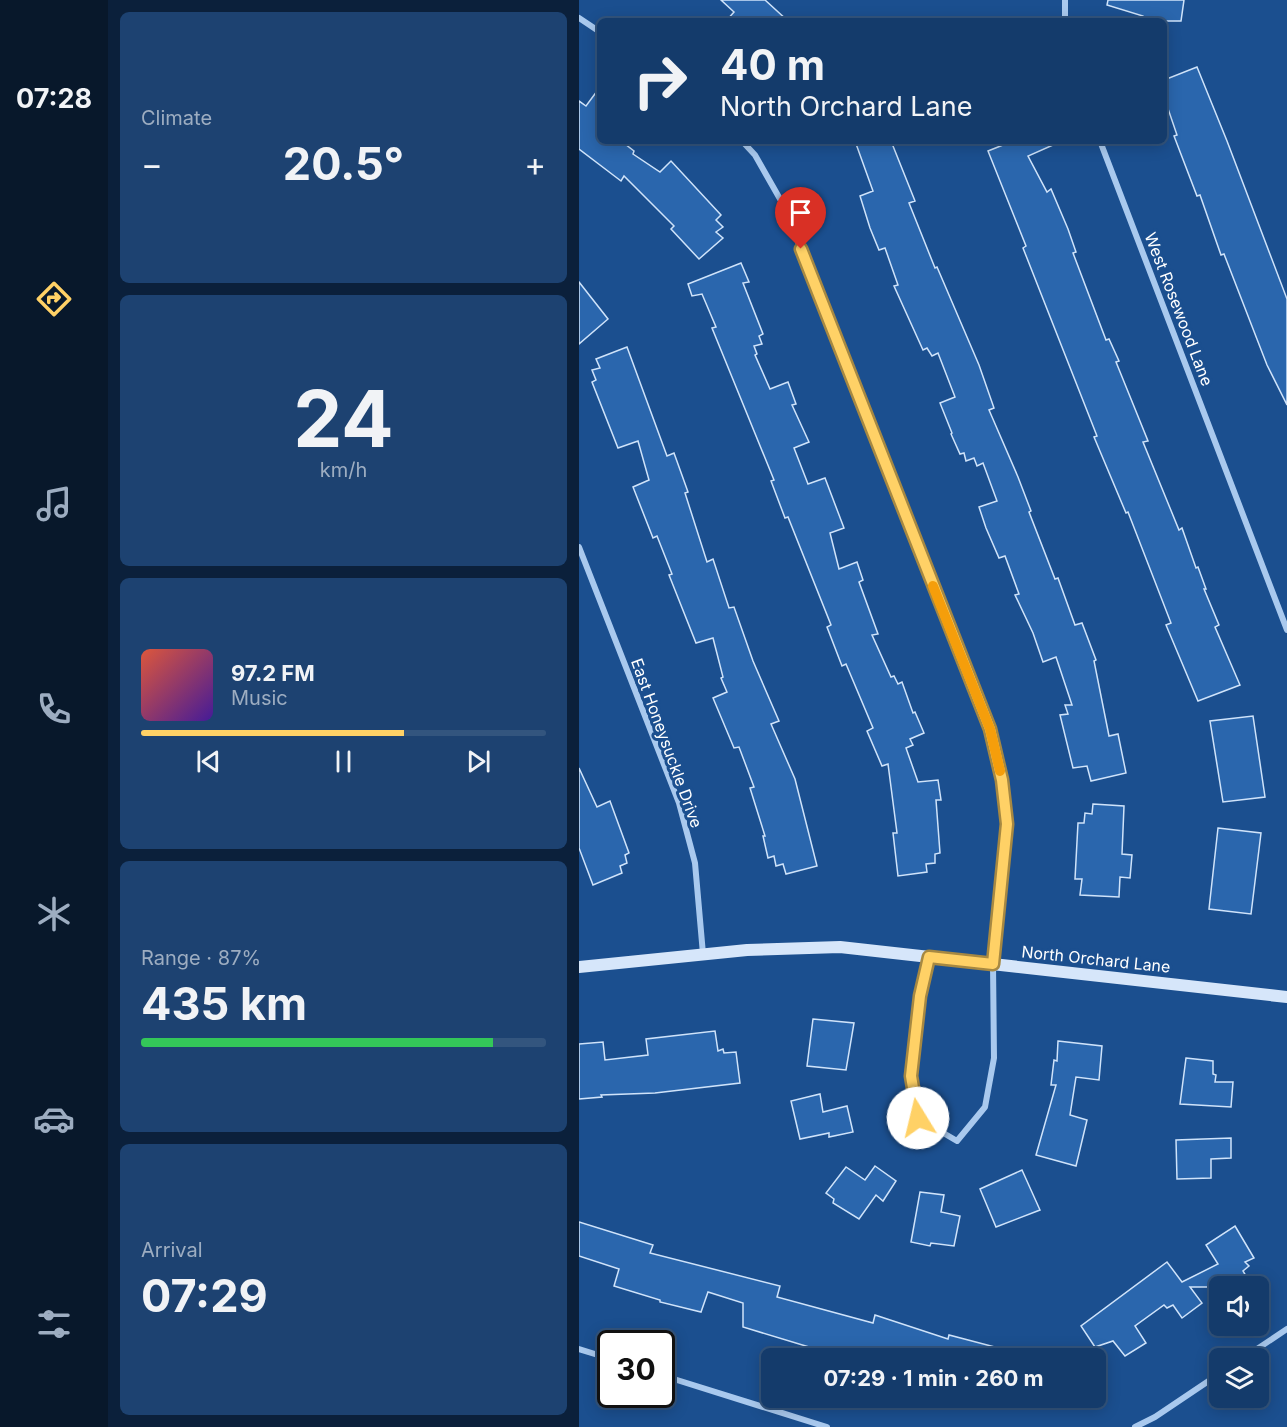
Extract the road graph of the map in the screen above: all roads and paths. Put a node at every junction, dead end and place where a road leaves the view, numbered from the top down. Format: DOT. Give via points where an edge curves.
graph roads {
  1 [pos="1065,0"];
  2 [pos="579,18"];
  3 [pos="1065,18"];
  4 [pos="597,30"];
  5 [pos="745,144"];
  6 [pos="1101,144"];
  7 [pos="579,547"];
  8 [pos="1287,630"];
  9 [pos="703,954"];
  10 [pos="929,957"];
  11 [pos="993,964"];
  12 [pos="579,967"];
  13 [pos="1287,997"];
  14 [pos="1287,1329"];
  15 [pos="1258,1348"];
  16 [pos="579,1349"];
  17 [pos="597,1355"];
  18 [pos="675,1379"];
  19 [pos="1209,1381"];
  20 [pos="1140,1426"];
  21 [pos="827,1427"];
  1 -- 3 [label="street"];
  2 -- 4 [label="street"];
  5 -- 11 [label="street" via="755,154 784,206 990,729 1007,824"];
  6 -- 8 [label="street, West Rosewood Lane"];
  7 -- 9 [label="street, East Honeysuckle Drive" via="679,803 695,863"];
  9 -- 10 [label="street, North Orchard Lane" via="840,947"];
  9 -- 12 [label="street, North Orchard Lane"];
  10 -- 11 [label="street, North Orchard Lane"];
  10 -- 11 [label="street" via="920,996 911,1076 918,1118 957,1140 985,1107 994,1058"];
  11 -- 13 [label="street, North Orchard Lane"];
  14 -- 15 [label="street"];
  16 -- 17 [label="street"];
  18 -- 21 [label="street"];
  19 -- 20 [label="street"];
}
